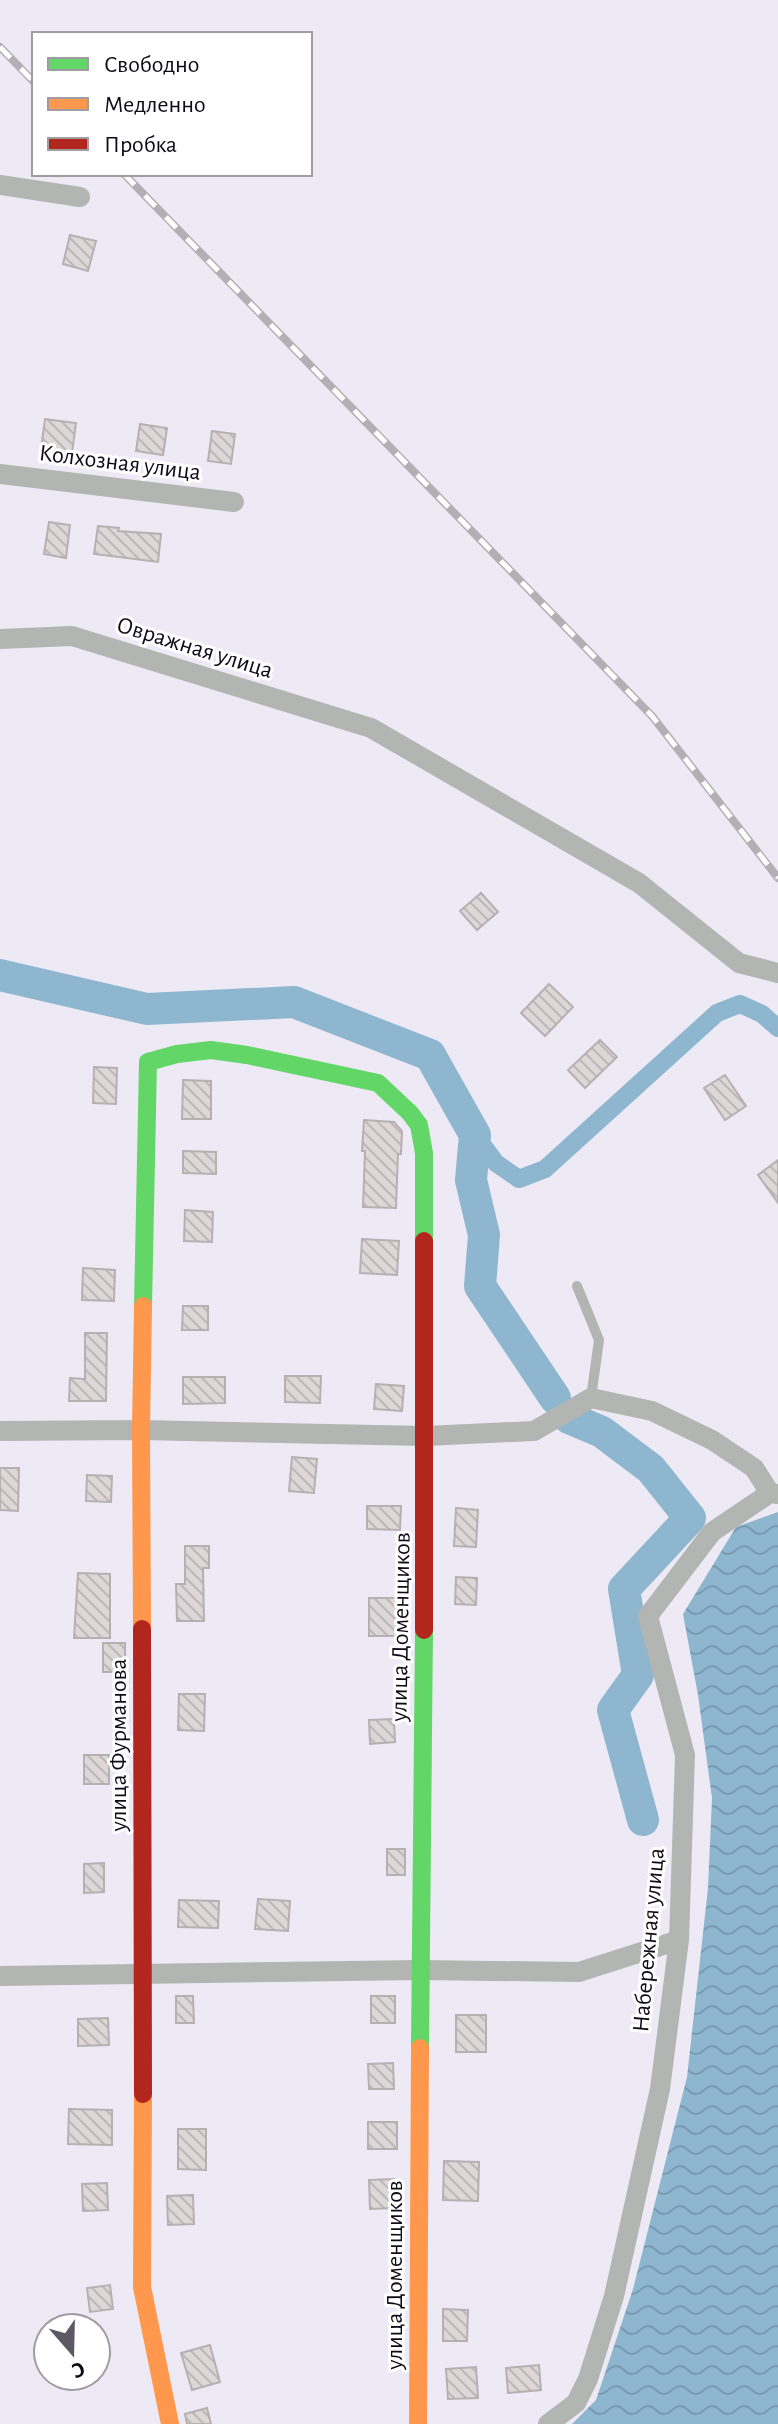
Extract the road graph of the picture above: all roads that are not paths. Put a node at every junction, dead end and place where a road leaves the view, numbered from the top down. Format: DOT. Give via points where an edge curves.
graph roads {
  1 [pos="0,185"];
  2 [pos="80,197"];
  3 [pos="0,474"];
  4 [pos="234,502"];
  5 [pos="0,639"];
  6 [pos="778,973"];
  7 [pos="148,1062"];
  8 [pos="577,1286"];
  9 [pos="591,1398"];
  10 [pos="141,1430"];
  11 [pos="0,1431"];
  12 [pos="426,1436"];
  13 [pos="774,1494"];
  14 [pos="679,1940"];
  15 [pos="420,1970"];
  16 [pos="143,1973"];
  17 [pos="0,1976"];
  18 [pos="170,2424"];
  19 [pos="418,2424"];
  20 [pos="548,2424"];
  1 -- 2 [label="street"];
  3 -- 4 [label="street, Колхозная улица"];
  5 -- 6 [label="street, Овражная улица" via="72,636 371,728 639,883 739,963"];
  7 -- 10 [label="street, улица Фурманова"];
  7 -- 12 [label="street, улица Доменщиков" via="211,1050 378,1083 419,1125 424,1153"];
  8 -- 9 [label="lane" via="599,1340"];
  9 -- 12 [label="street" via="534,1431"];
  9 -- 13 [label="street" via="652,1411 712,1440 754,1468"];
  10 -- 11 [label="street"];
  10 -- 12 [label="street"];
  10 -- 16 [label="street, улица Фурманова"];
  12 -- 15 [label="street, улица Доменщиков"];
  13 -- 14 [label="street, Набережная улица" via="712,1532 648,1616 685,1755"];
  14 -- 15 [label="street" via="579,1972"];
  14 -- 20 [label="street, Набережная улица" via="660,2089 614,2296 576,2403"];
  15 -- 16 [label="street"];
  15 -- 19 [label="street, улица Доменщиков"];
  16 -- 17 [label="street"];
  16 -- 18 [label="street, улица Фурманова" via="142,2287"];
}
